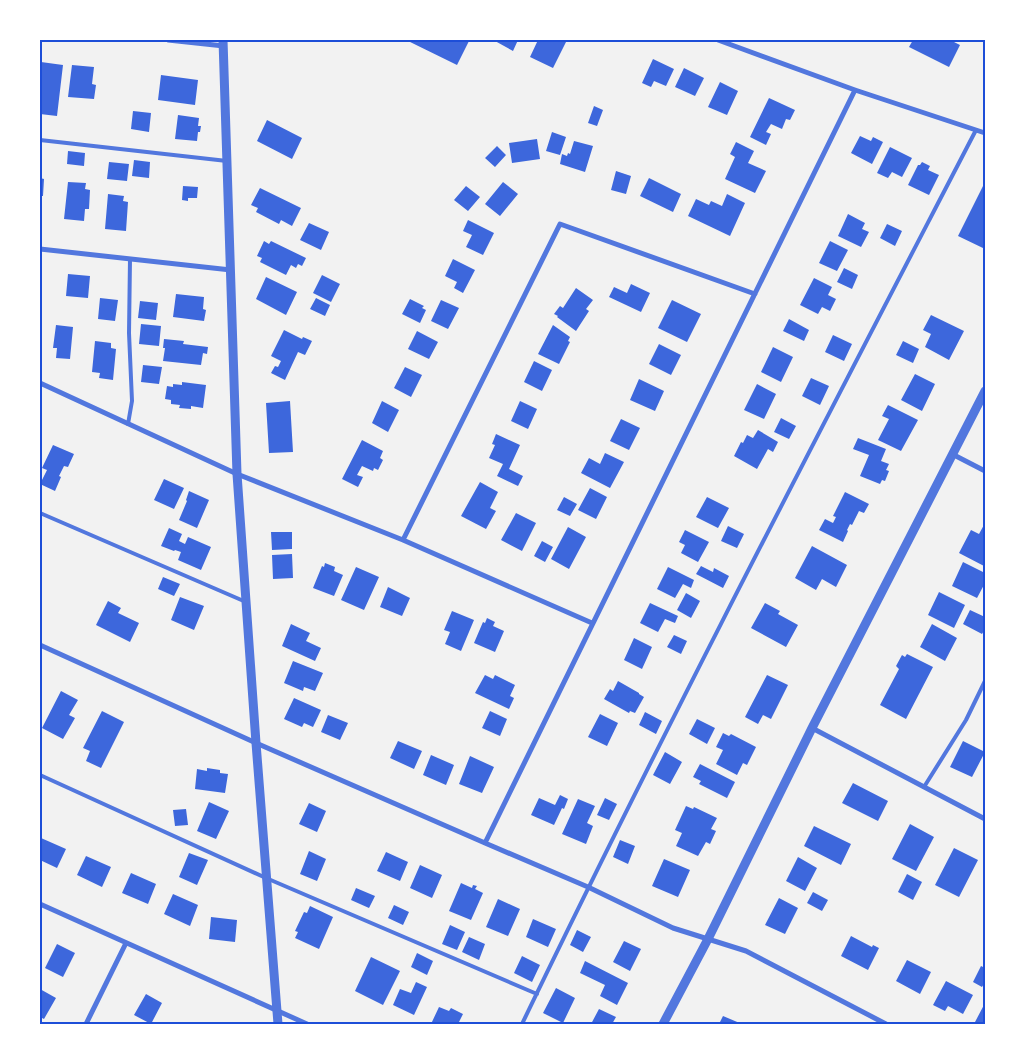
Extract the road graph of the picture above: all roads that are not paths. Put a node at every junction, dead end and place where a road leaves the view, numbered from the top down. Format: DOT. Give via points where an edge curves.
graph roads {
  1 [pos="168,40"];
  2 [pos="718,40"];
  3 [pos="224,43"];
  4 [pos="855,90"];
  5 [pos="976,130"];
  6 [pos="985,133"];
  7 [pos="40,140"];
  8 [pos="227,160"];
  9 [pos="40,249"];
  10 [pos="130,259"];
  11 [pos="231,270"];
  12 [pos="755,294"];
  13 [pos="40,383"];
  14 [pos="985,390"];
  15 [pos="128,424"];
  16 [pos="952,454"];
  17 [pos="985,471"];
  18 [pos="237,474"];
  19 [pos="40,513"];
  20 [pos="402,540"];
  21 [pos="246,602"];
  22 [pos="592,623"];
  23 [pos="40,645"];
  24 [pos="985,682"];
  25 [pos="812,728"];
  26 [pos="256,743"];
  27 [pos="40,776"];
  28 [pos="924,786"];
  29 [pos="985,819"];
  30 [pos="485,843"];
  31 [pos="266,878"];
  32 [pos="588,887"];
  33 [pos="40,904"];
  34 [pos="708,938"];
  35 [pos="126,943"];
  36 [pos="537,994"];
  37 [pos="277,1011"];
  38 [pos="86,1024"];
  39 [pos="278,1024"];
  40 [pos="307,1024"];
  41 [pos="522,1024"];
  42 [pos="663,1024"];
  43 [pos="886,1024"];
  1 -- 3 [label="street"];
  2 -- 4 [label="street"];
  3 -- 8 [label="street"];
  4 -- 5 [label="street"];
  4 -- 12 [label="street"];
  5 -- 6 [label="street"];
  5 -- 32 [label="lane"];
  7 -- 8 [label="lane"];
  8 -- 11 [label="street"];
  9 -- 10 [label="street"];
  10 -- 11 [label="street"];
  10 -- 15 [label="lane" via="132,401"];
  11 -- 18 [label="street"];
  12 -- 20 [label="street" via="560,224"];
  12 -- 22 [label="street"];
  13 -- 15 [label="street"];
  14 -- 16 [label="street"];
  15 -- 18 [label="street"];
  16 -- 17 [label="street"];
  16 -- 25 [label="street"];
  18 -- 20 [label="street"];
  18 -- 21 [label="street"];
  19 -- 21 [label="lane"];
  20 -- 22 [label="street"];
  21 -- 26 [label="street"];
  22 -- 30 [label="street"];
  23 -- 26 [label="street"];
  24 -- 28 [label="lane" via="966,720"];
  25 -- 28 [label="street"];
  25 -- 34 [label="street"];
  26 -- 30 [label="street"];
  26 -- 31 [label="street"];
  27 -- 31 [label="lane"];
  28 -- 29 [label="street"];
  30 -- 32 [label="street"];
  31 -- 36 [label="lane"];
  31 -- 37 [label="street"];
  32 -- 34 [label="street" via="673,928"];
  32 -- 36 [label="lane"];
  33 -- 35 [label="street"];
  34 -- 42 [label="street"];
  34 -- 43 [label="street" via="746,951"];
  35 -- 37 [label="street"];
  35 -- 38 [label="street"];
  36 -- 41 [label="lane"];
  37 -- 39 [label="street"];
  37 -- 40 [label="street"];
}
